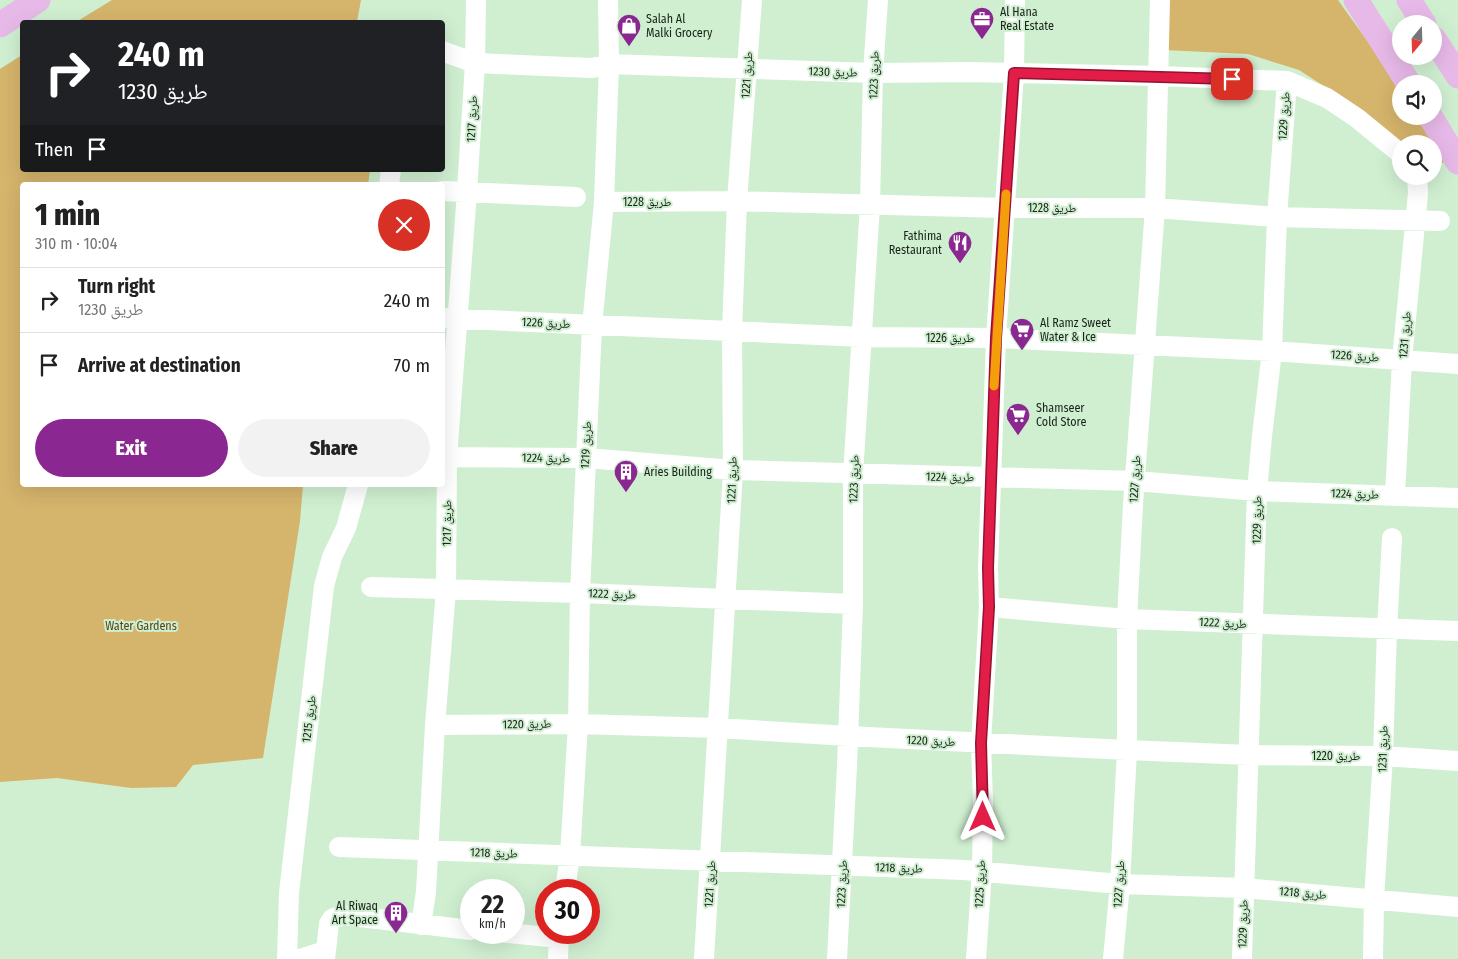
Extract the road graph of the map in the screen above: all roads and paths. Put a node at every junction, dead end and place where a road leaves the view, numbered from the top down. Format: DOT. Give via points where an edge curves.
graph roads {
  1 [pos="38,0"];
  2 [pos="476,0"];
  3 [pos="608,0"];
  4 [pos="752,0"];
  5 [pos="878,0"];
  6 [pos="1015,0"];
  7 [pos="1160,0"];
  8 [pos="1356,0"];
  9 [pos="1409,0"];
  10 [pos="1418,15"];
  11 [pos="0,25"];
  12 [pos="1442,51"];
  13 [pos="445,52"];
  14 [pos="475,63"];
  15 [pos="608,64"];
  16 [pos="748,68"];
  17 [pos="873,73"];
  18 [pos="1014,73"];
  19 [pos="1403,75"];
  20 [pos="1160,76"];
  21 [pos="1458,76"];
  22 [pos="1287,81"];
  23 [pos="1435,125"];
  24 [pos="1392,147"];
  25 [pos="1458,162"];
  26 [pos="1418,185"];
  27 [pos="445,191"];
  28 [pos="468,192"];
  29 [pos="576,198"];
  30 [pos="737,201"];
  31 [pos="604,202"];
  32 [pos="870,205"];
  33 [pos="1005,208"];
  34 [pos="1155,208"];
  35 [pos="1277,217"];
  36 [pos="1415,220"];
  37 [pos="1440,221"];
  38 [pos="450,318"];
  39 [pos="592,326"];
  40 [pos="732,332"];
  41 [pos="862,337"];
  42 [pos="996,338"];
  43 [pos="1144,346"];
  44 [pos="1272,351"];
  45 [pos="1402,360"];
  46 [pos="1458,364"];
  47 [pos="445,457"];
  48 [pos="586,458"];
  49 [pos="733,470"];
  50 [pos="853,475"];
  51 [pos="991,478"];
  52 [pos="1135,481"];
  53 [pos="357,487"];
  54 [pos="1257,491"];
  55 [pos="1395,495"];
  56 [pos="1458,498"];
  57 [pos="1392,538"];
  58 [pos="371,587"];
  59 [pos="446,590"];
  60 [pos="580,592"];
  61 [pos="725,598"];
  62 [pos="853,604"];
  63 [pos="989,607"];
  64 [pos="1127,619"];
  65 [pos="1254,624"];
  66 [pos="1386,629"];
  67 [pos="1458,631"];
  68 [pos="578,724"];
  69 [pos="435,725"];
  70 [pos="718,728"];
  71 [pos="848,736"];
  72 [pos="981,743"];
  73 [pos="1127,750"];
  74 [pos="1249,755"];
  75 [pos="1383,756"];
  76 [pos="1458,762"];
  77 [pos="339,847"];
  78 [pos="428,850"];
  79 [pos="570,856"];
  80 [pos="711,861"];
  81 [pos="843,866"];
  82 [pos="982,871"];
  83 [pos="567,879"];
  84 [pos="1120,884"];
  85 [pos="1244,888"];
  86 [pos="1374,899"];
  87 [pos="1458,907"];
  88 [pos="421,925"];
  89 [pos="460,929"];
  90 [pos="559,944"];
  91 [pos="325,955"];
  92 [pos="287,959"];
  93 [pos="300,959"];
  94 [pos="558,959"];
  95 [pos="704,959"];
  96 [pos="837,959"];
  97 [pos="976,959"];
  98 [pos="1113,959"];
  99 [pos="1242,959"];
  100 [pos="1373,959"];
  1 -- 11 [label="main road"];
  2 -- 14 [label="street, طريق 1217"];
  3 -- 15 [label="street, طريق 1219"];
  4 -- 16 [label="street, طريق 1221"];
  5 -- 17 [label="street, طريق 1223"];
  6 -- 18 [label="street, طريق 1225"];
  7 -- 20 [label="street, طريق 1227"];
  8 -- 19 [label="main road"];
  9 -- 10 [label="main road"];
  12 -- 21 [label="main road"];
  13 -- 14 [label="street, طريق 1230"];
  14 -- 15 [label="street, طريق 1230" via="592,68"];
  14 -- 28 [label="street, طريق 1217"];
  15 -- 16 [label="street, طريق 1230"];
  15 -- 31 [label="street, طريق 1219"];
  16 -- 17 [label="street, طريق 1230"];
  16 -- 30 [label="street, طريق 1221"];
  17 -- 18 [label="street, طريق 1230"];
  17 -- 32 [label="street, طريق 1223"];
  18 -- 20 [label="street, طريق 1230"];
  18 -- 33 [label="street, طريق 1225"];
  20 -- 22 [label="street, طريق 1230"];
  20 -- 34 [label="street, طريق 1227"];
  22 -- 24 [label="street" via="1327,98"];
  22 -- 35 [label="street, طريق 1229"];
  23 -- 25 [label="main road"];
  26 -- 36 [label="street, طريق 1231"];
  27 -- 28 [label="street"];
  28 -- 29 [label="street"];
  28 -- 38 [label="street, طريق 1217"];
  30 -- 31 [label="street, طريق 1228"];
  30 -- 32 [label="street, طريق 1228"];
  30 -- 40 [label="street, طريق 1221"];
  31 -- 39 [label="street, طريق 1219"];
  32 -- 33 [label="street, طريق 1228"];
  32 -- 41 [label="street, طريق 1223"];
  33 -- 34 [label="street, طريق 1228"];
  33 -- 42 [label="street, طريق 1225"];
  34 -- 35 [label="street, طريق 1228"];
  34 -- 43 [label="street, طريق 1227"];
  35 -- 36 [label="street, طريق 1228"];
  35 -- 44 [label="street, طريق 1229"];
  36 -- 37 [label="street, طريق 1228"];
  36 -- 45 [label="street, طريق 1231"];
  38 -- 39 [label="street, طريق 1226"];
  38 -- 47 [label="street, طريق 1217"];
  39 -- 40 [label="street, طريق 1226"];
  39 -- 48 [label="street, طريق 1219"];
  40 -- 41 [label="street, طريق 1226"];
  40 -- 49 [label="street, طريق 1221"];
  41 -- 42 [label="street, طريق 1226"];
  41 -- 50 [label="street, طريق 1223"];
  42 -- 43 [label="street, طريق 1226"];
  42 -- 51 [label="street, طريق 1225"];
  43 -- 44 [label="street, طريق 1226"];
  43 -- 52 [label="street, طريق 1227"];
  44 -- 45 [label="street, طريق 1226"];
  44 -- 54 [label="street, طريق 1229"];
  45 -- 46 [label="street, طريق 1226"];
  45 -- 55 [label="street, طريق 1231"];
  47 -- 48 [label="street, طريق 1224"];
  47 -- 59 [label="street, طريق 1217"];
  48 -- 49 [label="street, طريق 1224"];
  48 -- 60 [label="street, طريق 1219"];
  49 -- 50 [label="street, طريق 1224"];
  49 -- 61 [label="street, طريق 1221"];
  50 -- 51 [label="street, طريق 1224"];
  50 -- 62 [label="street, طريق 1223"];
  51 -- 52 [label="street, طريق 1224"];
  51 -- 63 [label="street, طريق 1225"];
  52 -- 54 [label="street, طريق 1224"];
  52 -- 64 [label="street, طريق 1227"];
  53 -- 92 [label="street, طريق 1215" via="324,586 289,893"];
  54 -- 55 [label="street, طريق 1224"];
  54 -- 65 [label="street, طريق 1229"];
  55 -- 56 [label="street, طريق 1224"];
  57 -- 66 [label="street, طريق 1231"];
  58 -- 59 [label="street, طريق 1222"];
  59 -- 60 [label="street, طريق 1222"];
  59 -- 69 [label="street, طريق 1217"];
  60 -- 61 [label="street, طريق 1222"];
  60 -- 68 [label="street, طريق 1219"];
  61 -- 62 [label="street, طريق 1222"];
  61 -- 70 [label="street, طريق 1221"];
  62 -- 71 [label="street, طريق 1223"];
  63 -- 64 [label="street, طريق 1222"];
  63 -- 72 [label="street, طريق 1225"];
  64 -- 65 [label="street, طريق 1222"];
  64 -- 73 [label="street, طريق 1227"];
  65 -- 66 [label="street, طريق 1222"];
  65 -- 74 [label="street, طريق 1229"];
  66 -- 67 [label="street, طريق 1222"];
  66 -- 75 [label="street, طريق 1231"];
  68 -- 69 [label="street, طريق 1220"];
  68 -- 70 [label="street, طريق 1220"];
  68 -- 79 [label="street, طريق 1219"];
  69 -- 78 [label="street, طريق 1217"];
  70 -- 71 [label="street, طريق 1220"];
  70 -- 80 [label="street, طريق 1221"];
  71 -- 72 [label="street, طريق 1220"];
  71 -- 81 [label="street, طريق 1223"];
  72 -- 73 [label="street, طريق 1220"];
  72 -- 82 [label="street, طريق 1225"];
  73 -- 74 [label="street, طريق 1220"];
  73 -- 84 [label="street, طريق 1227"];
  74 -- 75 [label="street, طريق 1220"];
  74 -- 85 [label="street, طريق 1229"];
  75 -- 76 [label="street, طريق 1220"];
  75 -- 86 [label="street, طريق 1231"];
  77 -- 78 [label="street, طريق 1218"];
  78 -- 79 [label="street, طريق 1218"];
  78 -- 88 [label="street, طريق 1217"];
  79 -- 80 [label="street, طريق 1218"];
  79 -- 83 [label="street, طريق 1219"];
  80 -- 81 [label="street, طريق 1218"];
  80 -- 95 [label="street, طريق 1221"];
  81 -- 82 [label="street, طريق 1218"];
  81 -- 96 [label="street, طريق 1223"];
  82 -- 84 [label="street, طريق 1218"];
  82 -- 97 [label="street, طريق 1225"];
  84 -- 85 [label="street, طريق 1218"];
  84 -- 98 [label="street, طريق 1227"];
  85 -- 86 [label="street, طريق 1218"];
  85 -- 99 [label="street, طريق 1229"];
  86 -- 87 [label="street, طريق 1218"];
  86 -- 100 [label="street, طريق 1231"];
  88 -- 89 [label="street"];
  88 -- 91 [label="street" via="343,915 332,919 329,924"];
  90 -- 94 [label="street"];
  91 -- 93 [label="street"];
}
